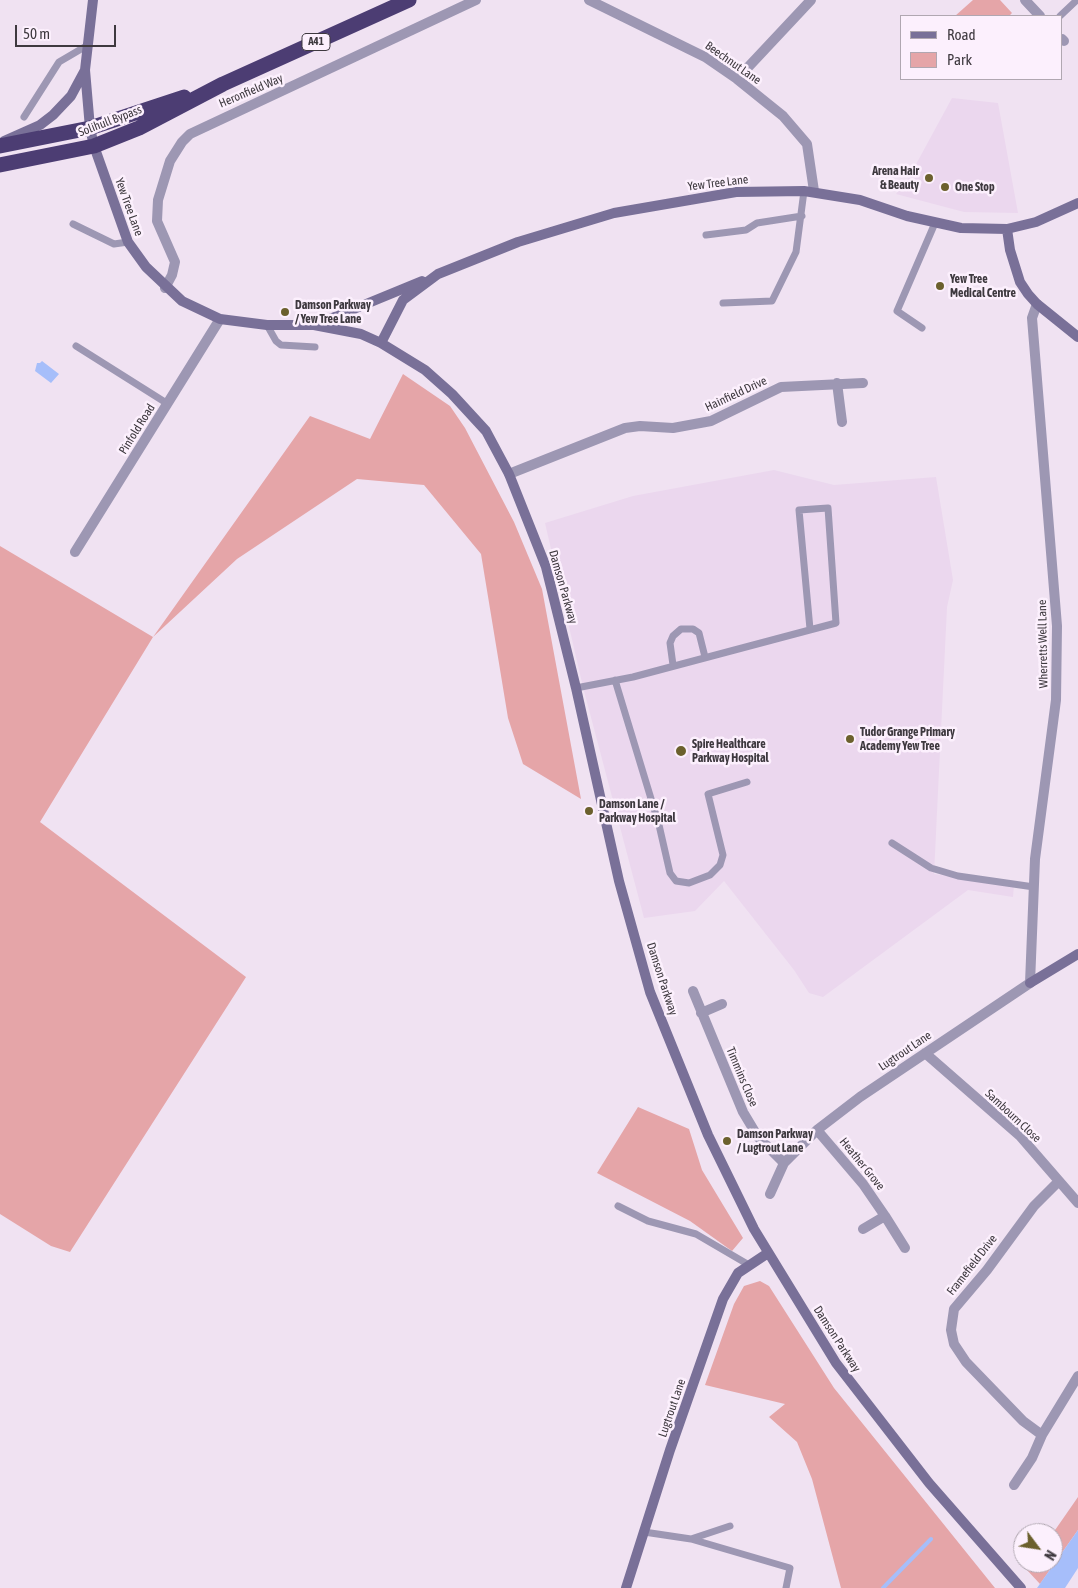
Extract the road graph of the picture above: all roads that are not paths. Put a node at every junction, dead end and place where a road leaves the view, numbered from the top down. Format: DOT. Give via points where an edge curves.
graph roads {
  1 [pos="93,0"];
  2 [pos="408,0"];
  3 [pos="476,0"];
  4 [pos="589,0"];
  5 [pos="811,0"];
  6 [pos="1025,0"];
  7 [pos="1077,0"];
  8 [pos="1039,15"];
  9 [pos="1061,15"];
  10 [pos="88,45"];
  11 [pos="85,70"];
  12 [pos="737,79"];
  13 [pos="223,84"];
  14 [pos="24,117"];
  15 [pos="90,128"];
  16 [pos="0,144"];
  17 [pos="94,146"];
  18 [pos="0,165"];
  19 [pos="809,191"];
  20 [pos="1078,203"];
  21 [pos="802,216"];
  22 [pos="935,223"];
  23 [pos="73,224"];
  24 [pos="1007,230"];
  25 [pos="706,235"];
  26 [pos="128,242"];
  27 [pos="438,274"];
  28 [pos="165,288"];
  29 [pos="723,303"];
  30 [pos="1037,304"];
  31 [pos="220,319"];
  32 [pos="267,325"];
  33 [pos="314,325"];
  34 [pos="922,328"];
  35 [pos="1078,337"];
  36 [pos="381,342"];
  37 [pos="76,346"];
  38 [pos="315,347"];
  39 [pos="837,383"];
  40 [pos="863,383"];
  41 [pos="168,404"];
  42 [pos="842,422"];
  43 [pos="509,474"];
  44 [pos="75,552"];
  45 [pos="810,629"];
  46 [pos="705,657"];
  47 [pos="673,665"];
  48 [pos="615,680"];
  49 [pos="576,688"];
  50 [pos="747,782"];
  51 [pos="892,843"];
  52 [pos="1034,887"];
  53 [pos="1078,954"];
  54 [pos="1030,983"];
  55 [pos="693,991"];
  56 [pos="722,1004"];
  57 [pos="701,1013"];
  58 [pos="925,1053"];
  59 [pos="817,1130"];
  60 [pos="784,1163"];
  61 [pos="1059,1181"];
  62 [pos="770,1194"];
  63 [pos="1078,1203"];
  64 [pos="618,1206"];
  65 [pos="885,1216"];
  66 [pos="863,1229"];
  67 [pos="905,1248"];
  68 [pos="768,1253"];
  69 [pos="749,1265"];
  70 [pos="1078,1376"];
  71 [pos="1042,1435"];
  72 [pos="1014,1486"];
  73 [pos="730,1526"];
  74 [pos="644,1532"];
  75 [pos="691,1539"];
  76 [pos="626,1588"];
  77 [pos="786,1588"];
  78 [pos="1021,1588"];
  1 -- 10 [label="street"];
  2 -- 13 [label="highway, Solihull Bypass / A41"];
  3 -- 28 [label="street, Heronfield Way" via="190,134 170,161 158,200 157,220 175,262"];
  4 -- 12 [label="street, Beechnut Lane" via="705,57"];
  5 -- 12 [label="street"];
  6 -- 8 [label="street"];
  7 -- 9 [label="lane"];
  10 -- 11 [label="street"];
  10 -- 14 [label="lane" via="58,62"];
  11 -- 15 [label="street, Yew Tree Lane"];
  11 -- 16 [label="street" via="71,96 54,115"];
  12 -- 19 [label="street, Beechnut Lane" via="783,116 807,144"];
  13 -- 15 [label="highway, Solihull Bypass / A41"];
  13 -- 17 [label="highway, Solihull Bypass / A41" via="139,128"];
  15 -- 16 [label="highway, Solihull Bypass / A41"];
  15 -- 17 [label="street, Yew Tree Lane"];
  17 -- 18 [label="highway, Solihull Bypass / A41"];
  17 -- 26 [label="street, Yew Tree Lane"];
  19 -- 21 [label="lane"];
  19 -- 22 [label="street, Yew Tree Lane" via="860,200"];
  19 -- 27 [label="street, Yew Tree Lane" via="736,192 614,212 518,242"];
  20 -- 24 [label="street, Yew Tree Lane" via="1036,222"];
  21 -- 25 [label="lane" via="756,223 746,230"];
  21 -- 29 [label="lane" via="796,252 772,300"];
  22 -- 24 [label="street, Yew Tree Lane"];
  22 -- 34 [label="lane" via="897,311"];
  23 -- 26 [label="lane" via="114,244"];
  24 -- 30 [label="street" via="1020,282"];
  26 -- 28 [label="street, Yew Tree Lane"];
  27 -- 33 [label="street, Yew Tree Lane"];
  27 -- 36 [label="street, Yew Tree Lane" via="403,300"];
  28 -- 31 [label="street, Yew Tree Lane" via="182,301"];
  30 -- 35 [label="street"];
  30 -- 52 [label="street, Wherretts Well Lane" via="1032,318 1057,626 1056,700"];
  31 -- 32 [label="street, Yew Tree Lane"];
  31 -- 41 [label="street, Pinfold Road"];
  32 -- 33 [label="street, Yew Tree Lane"];
  32 -- 38 [label="lane" via="280,345"];
  33 -- 36 [label="street, Yew Tree Lane" via="361,334"];
  36 -- 43 [label="street, Damson Parkway" via="424,370 452,394 486,431"];
  37 -- 41 [label="lane"];
  39 -- 40 [label="street, Hainfield Drive"];
  39 -- 42 [label="street"];
  39 -- 43 [label="street, Hainfield Drive" via="781,387 711,421 673,428 625,428"];
  41 -- 44 [label="street, Pinfold Road"];
  43 -- 49 [label="street, Damson Parkway" via="546,567"];
  45 -- 45 [label="lane" via="799,510 828,508 836,623"];
  45 -- 46 [label="lane"];
  46 -- 47 [label="lane"];
  46 -- 47 [label="lane" via="699,633 693,629 681,629 670,643"];
  47 -- 48 [label="lane"];
  48 -- 49 [label="lane"];
  48 -- 50 [label="lane" via="659,825 670,873 676,880 689,883 710,875 720,865 723,855 708,794"];
  49 -- 68 [label="street, Damson Parkway" via="619,881 650,992 708,1135 736,1196"];
  51 -- 52 [label="lane" via="931,868 958,876"];
  52 -- 54 [label="street, Wherretts Well Lane"];
  53 -- 54 [label="street, Lugtrout Lane"];
  54 -- 58 [label="street, Lugtrout Lane"];
  55 -- 57 [label="street, Timmins Close"];
  56 -- 57 [label="street"];
  57 -- 60 [label="street, Timmins Close" via="743,1112 758,1137"];
  58 -- 59 [label="street, Lugtrout Lane"];
  58 -- 61 [label="street, Sambourn Close" via="1020,1136"];
  59 -- 60 [label="street, Lugtrout Lane"];
  59 -- 65 [label="street, Heather Grove" via="864,1184"];
  60 -- 62 [label="street, Lugtrout Lane"];
  61 -- 63 [label="street, Sambourn Close"];
  61 -- 71 [label="street, Framefield Drive" via="1034,1206 954,1309 951,1330 954,1344 966,1362 1023,1421"];
  64 -- 69 [label="lane" via="648,1221 696,1234"];
  65 -- 66 [label="street"];
  65 -- 67 [label="street, Heather Grove"];
  68 -- 69 [label="street, Lugtrout Lane"];
  68 -- 78 [label="street, Damson Parkway" via="836,1364 929,1483"];
  69 -- 74 [label="street, Lugtrout Lane" via="738,1273 723,1299"];
  70 -- 71 [label="street"];
  71 -- 72 [label="street"];
  73 -- 75 [label="lane"];
  74 -- 75 [label="lane"];
  74 -- 76 [label="street, Lugtrout Lane"];
  75 -- 77 [label="lane" via="790,1568"];
}
